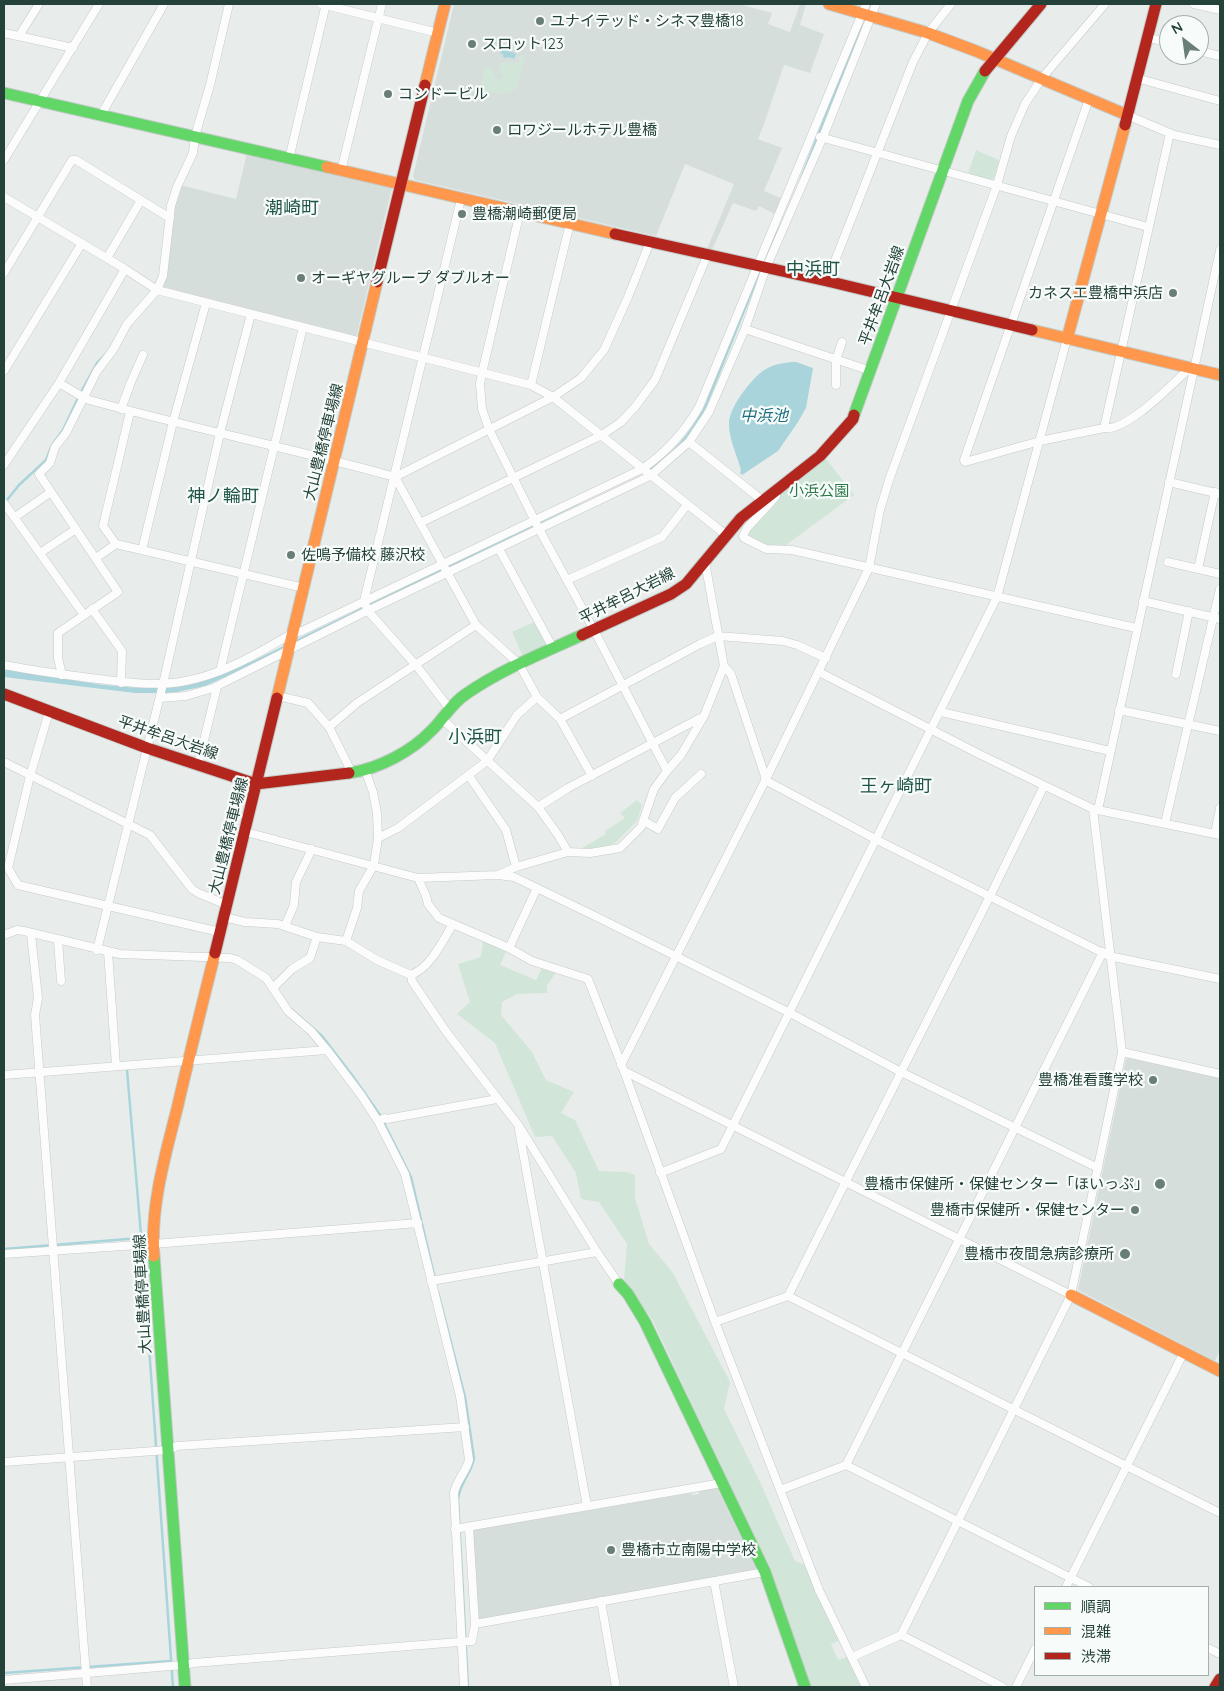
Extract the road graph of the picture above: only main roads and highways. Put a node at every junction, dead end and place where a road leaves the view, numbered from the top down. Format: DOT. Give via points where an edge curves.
graph roads {
  1 [pos="446,4"];
  2 [pos="829,4"];
  3 [pos="1041,4"];
  4 [pos="1156,4"];
  5 [pos="866,11"];
  6 [pos="995,58"];
  7 [pos="4,93"];
  8 [pos="1127,115"];
  9 [pos="401,185"];
  10 [pos="897,298"];
  11 [pos="1067,339"];
  12 [pos="1220,375"];
  13 [pos="4,694"];
  14 [pos="256,784"];
  15 [pos="619,1284"];
  16 [pos="1071,1295"];
  17 [pos="1220,1370"];
  18 [pos="1220,1679"];
  19 [pos="185,1687"];
  20 [pos="805,1687"];
  21 [pos="1215,1687"];
  1 -- 9 [label="main road, 大山豊橋停車場線"];
  2 -- 5 [label="main road"];
  3 -- 6 [label="main road, 平井牟呂大岩線"];
  4 -- 8 [label="main road"];
  5 -- 6 [label="main road"];
  6 -- 8 [label="main road"];
  6 -- 10 [label="main road, 平井牟呂大岩線" via="968,101"];
  7 -- 9 [label="main road"];
  8 -- 11 [label="main road"];
  9 -- 10 [label="main road"];
  9 -- 14 [label="main road, 大山豊橋停車場線"];
  10 -- 11 [label="main road"];
  10 -- 14 [label="main road, 平井牟呂大岩線" via="858,409 847,426 820,456 740,518 686,584 671,594 519,664 468,693 449,708 419,741 385,761 352,773"];
  11 -- 12 [label="main road"];
  13 -- 14 [label="main road, 平井牟呂大岩線" via="147,748"];
  14 -- 19 [label="main road, 大山豊橋停車場線" via="189,1061 149,1244 160,1451 180,1666"];
  15 -- 20 [label="main road" via="645,1322 765,1572"];
  16 -- 17 [label="main road"];
  18 -- 21 [label="main road"];
}
